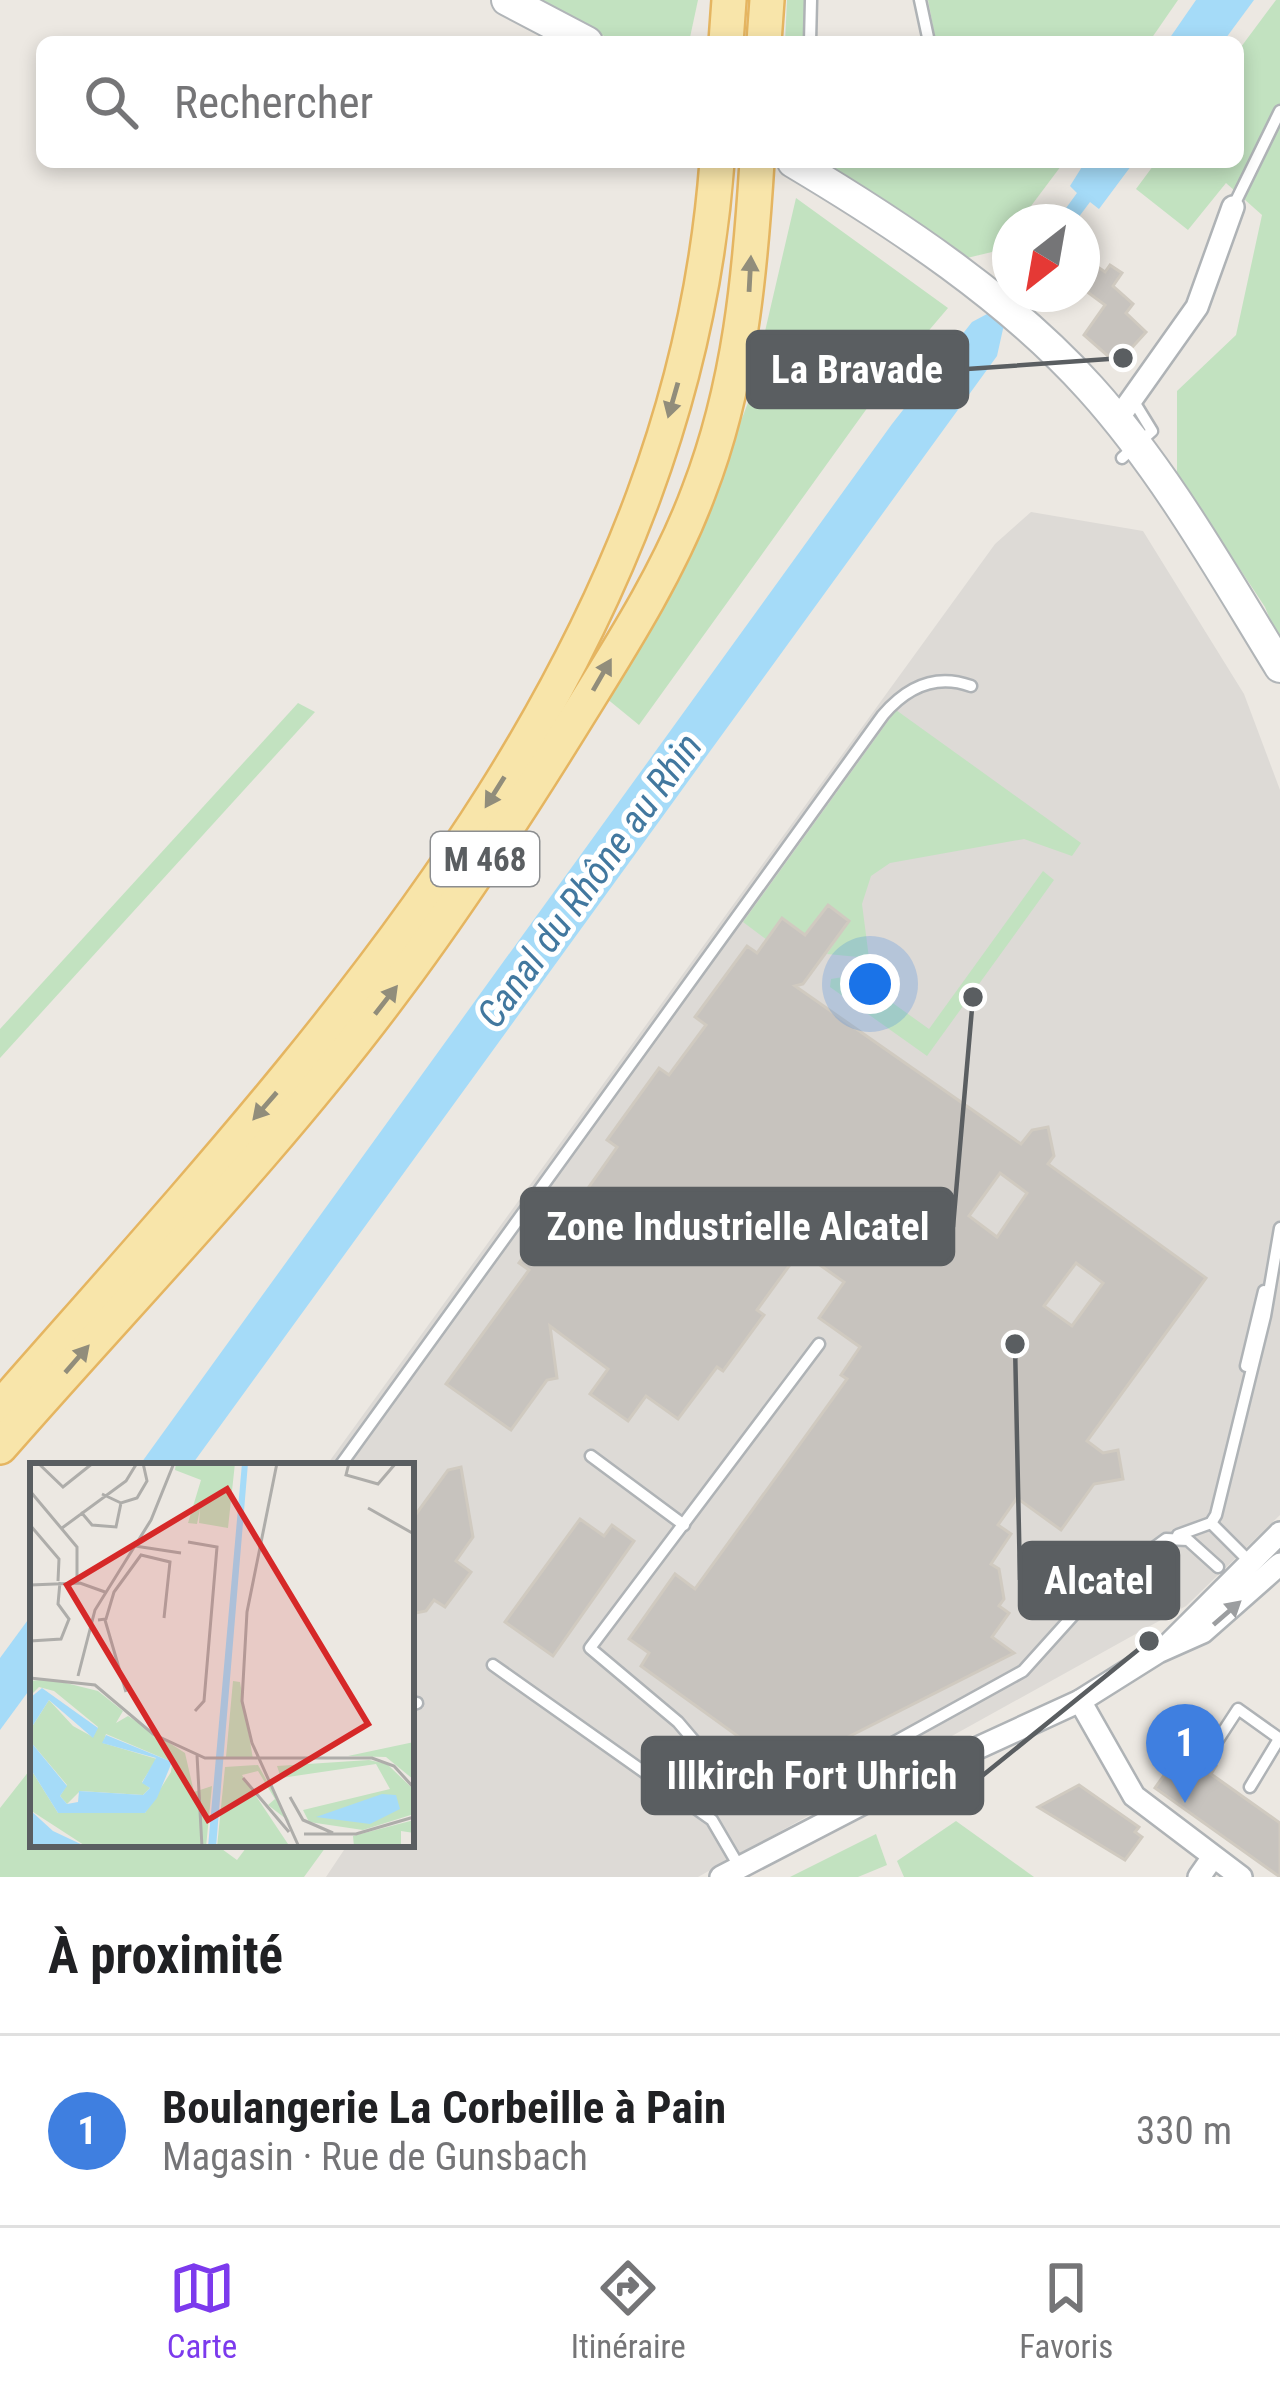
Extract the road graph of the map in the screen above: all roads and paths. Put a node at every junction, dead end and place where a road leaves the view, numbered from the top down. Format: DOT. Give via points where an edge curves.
graph roads {
  1 [pos="507,0"];
  2 [pos="729,0"];
  3 [pos="766,0"];
  4 [pos="812,0"];
  5 [pos="920,0"];
  6 [pos="576,36"];
  7 [pos="726,36"];
  8 [pos="764,36"];
  9 [pos="810,36"];
  10 [pos="928,36"];
  11 [pos="1280,111"];
  12 [pos="717,168"];
  13 [pos="757,168"];
  14 [pos="802,168"];
  15 [pos="1233,207"];
  16 [pos="1125,410"];
  17 [pos="1273,656"];
  18 [pos="1280,685"];
  19 [pos="971,686"];
  20 [pos="1280,1228"];
  21 [pos="819,1343"];
  22 [pos="0,1408"];
  23 [pos="0,1447"];
  24 [pos="591,1456"];
  25 [pos="342,1463"];
  26 [pos="1211,1523"];
  27 [pos="684,1525"];
  28 [pos="1280,1533"];
  29 [pos="1174,1537"];
  30 [pos="1218,1567"];
  31 [pos="1266,1568"];
  32 [pos="494,1665"];
  33 [pos="1080,1701"];
  34 [pos="1280,1739"];
  35 [pos="1210,1752"];
  36 [pos="1250,1787"];
  37 [pos="1213,1857"];
  38 [pos="730,1872"];
  39 [pos="1199,1877"];
  40 [pos="1241,1877"];
  1 -- 6 [label="street"];
  2 -- 7 [label="main road"];
  3 -- 8 [label="main road"];
  4 -- 9 [label="lane"];
  5 -- 10 [label="lane"];
  11 -- 15 [label="lane"];
  12 -- 22 [label="main road, M 468, one-way" via="681,374 640,514 584,637 503,781 429,897 315,1049"];
  23 -- 13 [label="main road, M 468, one-way" via="397,987 596,686 699,492 749,297"];
  14 -- 16 [label="street" via="972,286"];
  15 -- 16 [label="street" via="1197,308"];
  16 -- 17 [label="street" via="1129,452"];
  17 -- 18 [label="street"];
  19 -- 25 [label="lane" via="922,684 883,715"];
  20 -- 26 [label="lane"];
  21 -- 27 [label="lane"];
  24 -- 27 [label="lane"];
  26 -- 29 [label="lane"];
  26 -- 31 [label="lane"];
  27 -- 29 [label="lane" via="590,1648 678,1723 736,1790 763,1799 804,1792 1023,1671 1096,1590"];
  28 -- 31 [label="street"];
  29 -- 30 [label="lane"];
  31 -- 33 [label="street" via="1165,1648"];
  32 -- 38 [label="lane" via="712,1820"];
  33 -- 37 [label="street" via="1134,1796"];
  33 -- 38 [label="street"];
  34 -- 35 [label="lane" via="1238,1709"];
  34 -- 36 [label="lane"];
  37 -- 39 [label="street"];
  37 -- 40 [label="street"];
}
